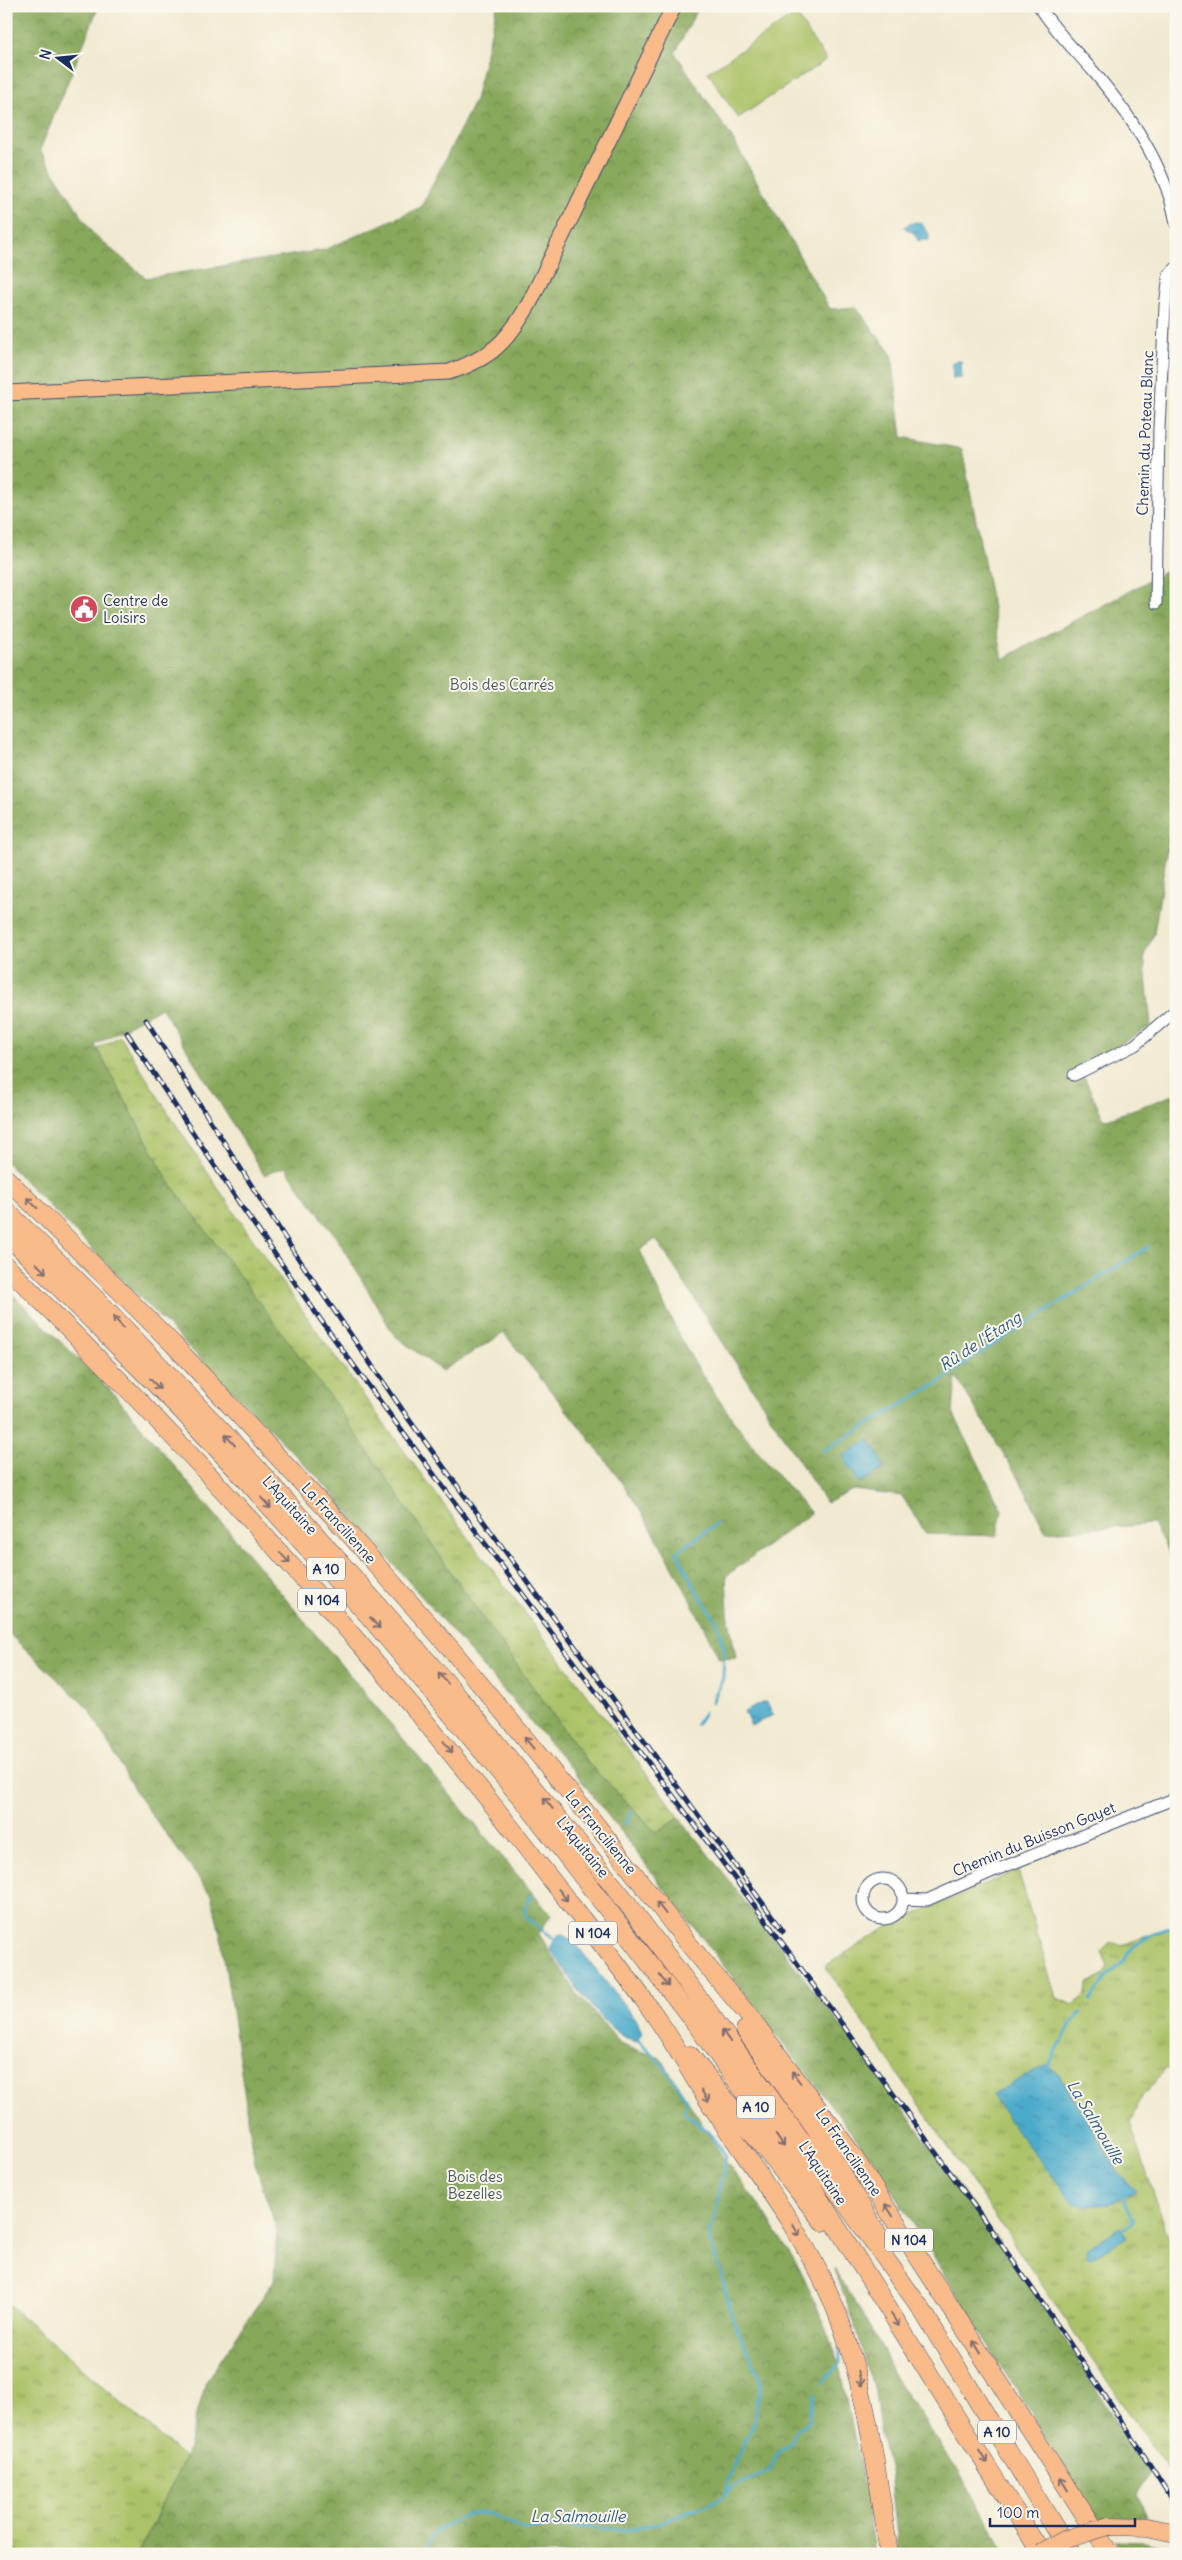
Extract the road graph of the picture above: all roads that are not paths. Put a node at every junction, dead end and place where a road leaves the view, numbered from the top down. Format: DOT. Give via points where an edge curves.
graph roads {
  1 [pos="674,6"];
  2 [pos="1039,6"];
  3 [pos="1176,224"];
  4 [pos="1176,268"];
  5 [pos="6,393"];
  6 [pos="1156,603"];
  7 [pos="1176,1010"];
  8 [pos="1074,1075"];
  9 [pos="6,1178"];
  10 [pos="6,1210"];
  11 [pos="6,1234"];
  12 [pos="6,1266"];
  13 [pos="1176,1798"];
  14 [pos="903,1899"];
  15 [pos="687,1942"];
  16 [pos="651,2010"];
  17 [pos="869,2279"];
  18 [pos="922,2310"];
  19 [pos="1176,2533"];
  20 [pos="889,2554"];
  21 [pos="1041,2554"];
  22 [pos="1071,2554"];
  23 [pos="1110,2554"];
  1 -- 5 [label="main road" via="529,304 504,343 472,365 450,372"];
  2 -- 3 [label="street" via="1119,102 1135,127 1169,192"];
  4 -- 6 [label="street, Chemin du Poteau Blanc" via="1169,275 1164,306"];
  7 -- 8 [label="street" via="1135,1045"];
  15 -- 9 [label="highway, La Francilienne / N 104, one-way" via="583,1808 403,1594 173,1344"];
  18 -- 10 [label="highway, L'Aquitaine / A 10, one-way" via="700,2000 529,1780 402,1630 256,1467 110,1313"];
  11 -- 17 [label="highway, L'Aquitaine / A 10, one-way" via="181,1410 367,1614 443,1703 557,1843 698,2027 812,2187"];
  12 -- 16 [label="highway, N 104, one-way" via="198,1462 348,1629 475,1780"];
  13 -- 14 [label="street, Chemin du Buisson Gayet" via="928,1900"];
  15 -- 18 [label="highway" via="840,2167"];
  23 -- 15 [label="highway, La Francilienne / N 104, one-way" via="849,2150 753,2021"];
  16 -- 17 [label="highway" via="712,2081"];
  16 -- 20 [label="highway, N 104, one-way" via="782,2206 831,2298 862,2390"];
  17 -- 21 [label="highway, L'Aquitaine / A 10, one-way"];
  18 -- 22 [label="highway, L'Aquitaine / A 10"];
  19 -- 21 [label="highway, bridge" via="1148,2527 1109,2526 1066,2539"];
}
